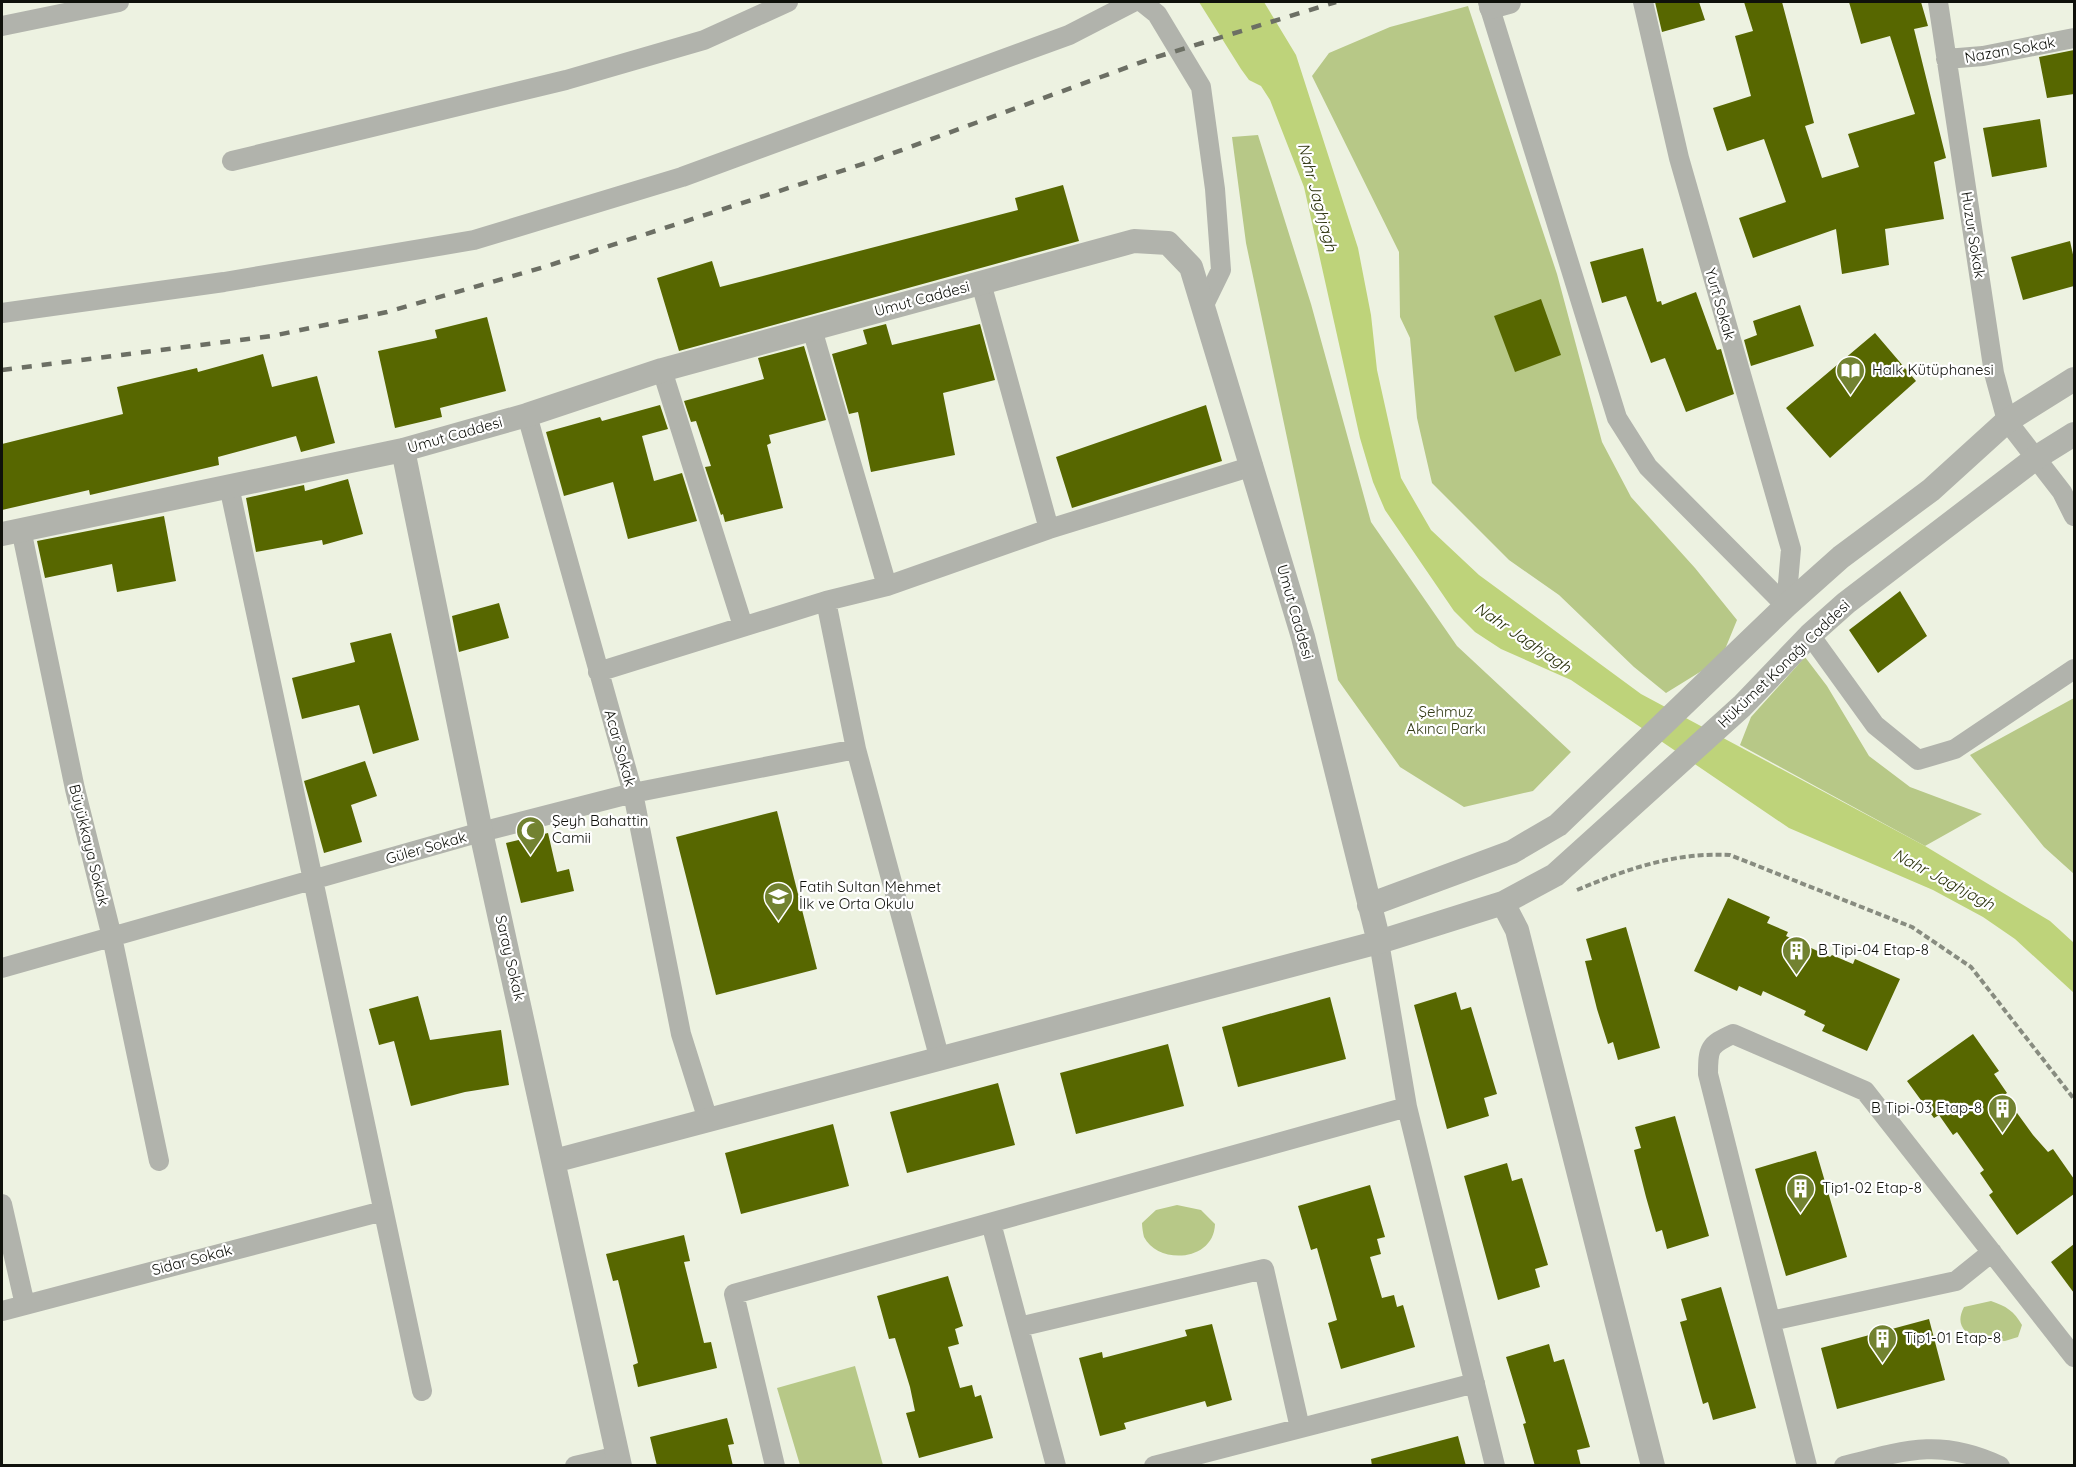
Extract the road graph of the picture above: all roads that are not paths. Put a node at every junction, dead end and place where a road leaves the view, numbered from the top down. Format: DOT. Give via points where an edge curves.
graph roads {
  1 [pos="119,2"];
  2 [pos="788,2"];
  3 [pos="1133,2"];
  4 [pos="1142,2"];
  5 [pos="1642,2"];
  6 [pos="1938,2"];
  7 [pos="1496,4"];
  8 [pos="2,26"];
  9 [pos="2074,39"];
  10 [pos="1946,59"];
  11 [pos="232,162"];
  12 [pos="981,283"];
  13 [pos="1203,308"];
  14 [pos="2,313"];
  15 [pos="812,329"];
  16 [pos="662,370"];
  17 [pos="2074,379"];
  18 [pos="527,415"];
  19 [pos="2007,421"];
  20 [pos="2074,434"];
  21 [pos="403,450"];
  22 [pos="2037,457"];
  23 [pos="1252,466"];
  24 [pos="229,486"];
  25 [pos="2074,516"];
  26 [pos="1049,528"];
  27 [pos="11,531"];
  28 [pos="887,586"];
  29 [pos="826,602"];
  30 [pos="1786,606"];
  31 [pos="743,626"];
  32 [pos="1810,635"];
  33 [pos="2074,669"];
  34 [pos="598,672"];
  35 [pos="856,749"];
  36 [pos="633,793"];
  37 [pos="481,832"];
  38 [pos="314,880"];
  39 [pos="1503,903"];
  40 [pos="1370,905"];
  41 [pos="112,937"];
  42 [pos="1379,942"];
  43 [pos="2,968"];
  44 [pos="940,1060"];
  45 [pos="1407,1107"];
  46 [pos="708,1120"];
  47 [pos="159,1161"];
  48 [pos="554,1161"];
  49 [pos="2,1204"];
  50 [pos="383,1211"];
  51 [pos="991,1223"];
  52 [pos="1992,1252"];
  53 [pos="25,1305"];
  54 [pos="2,1311"];
  55 [pos="1771,1321"];
  56 [pos="1018,1327"];
  57 [pos="2074,1357"];
  58 [pos="1475,1383"];
  59 [pos="422,1391"];
  60 [pos="1300,1428"];
  61 [pos="619,1461"];
  62 [pos="1845,1465"];
  63 [pos="575,1466"];
  64 [pos="775,1466"];
  65 [pos="1056,1466"];
  66 [pos="1154,1466"];
  67 [pos="1495,1466"];
  68 [pos="1653,1466"];
  69 [pos="1808,1466"];
  70 [pos="2000,1466"];
  1 -- 8 [label="street"];
  2 -- 11 [label="street" via="704,40 566,80"];
  3 -- 14 [label="street" via="1069,36 682,177 474,240 224,282"];
  4 -- 13 [label="street" via="1157,14 1201,87 1221,270"];
  5 -- 30 [label="street, Yurt Sokak" via="1679,158 1791,549"];
  6 -- 10 [label="street, Huzur Sokak"];
  7 -- 30 [label="street" via="1617,418 1648,467"];
  9 -- 10 [label="street, Nazan Sokak"];
  10 -- 19 [label="street, Huzur Sokak" via="1994,373"];
  12 -- 13 [label="street, Umut Caddesi" via="1134,241 1168,243 1191,267"];
  12 -- 15 [label="street, Umut Caddesi"];
  12 -- 26 [label="street"];
  13 -- 23 [label="street, Umut Caddesi"];
  15 -- 16 [label="street, Umut Caddesi"];
  15 -- 28 [label="street"];
  16 -- 18 [label="street, Umut Caddesi"];
  16 -- 31 [label="street"];
  17 -- 19 [label="street"];
  18 -- 21 [label="street, Umut Caddesi"];
  18 -- 34 [label="street, Acar Sokak"];
  19 -- 22 [label="street, Huzur Sokak"];
  19 -- 30 [label="street" via="1931,490 1842,557"];
  20 -- 22 [label="street, Hükümet Konağı Caddesi"];
  21 -- 24 [label="street, Umut Caddesi"];
  21 -- 37 [label="street, Saray Sokak"];
  22 -- 25 [label="street, Huzur Sokak"];
  22 -- 32 [label="street, Hükümet Konağı Caddesi" via="1906,555"];
  23 -- 26 [label="street"];
  23 -- 40 [label="street, Umut Caddesi" via="1303,637"];
  24 -- 27 [label="street, Umut Caddesi"];
  24 -- 38 [label="street"];
  26 -- 28 [label="street"];
  27 -- 41 [label="street, Büyükkaya Sokak"];
  28 -- 29 [label="street"];
  29 -- 31 [label="street"];
  29 -- 35 [label="street"];
  30 -- 40 [label="street" via="1558,825 1512,852"];
  31 -- 34 [label="street"];
  32 -- 33 [label="street" via="1875,725 1918,760 1955,749"];
  32 -- 39 [label="street, Hükümet Konağı Caddesi" via="1742,706 1555,875"];
  34 -- 36 [label="street, Acar Sokak"];
  35 -- 36 [label="street, Güler Sokak"];
  35 -- 44 [label="street"];
  36 -- 37 [label="street, Güler Sokak"];
  36 -- 46 [label="street, Acar Sokak" via="681,1034"];
  37 -- 38 [label="street, Güler Sokak"];
  37 -- 48 [label="street, Saray Sokak"];
  38 -- 41 [label="street, Güler Sokak"];
  38 -- 50 [label="street"];
  39 -- 42 [label="street, Hükümet Konağı Caddesi"];
  39 -- 68 [label="street" via="1517,930"];
  40 -- 42 [label="street, Umut Caddesi"];
  41 -- 43 [label="street, Güler Sokak"];
  41 -- 47 [label="street, Büyükkaya Sokak"];
  42 -- 44 [label="street, Hükümet Konağı Caddesi"];
  42 -- 45 [label="street"];
  44 -- 46 [label="street, Hükümet Konağı Caddesi"];
  45 -- 51 [label="street"];
  45 -- 58 [label="street"];
  46 -- 48 [label="street, Hükümet Konağı Caddesi"];
  48 -- 61 [label="street, Saray Sokak"];
  49 -- 53 [label="street"];
  50 -- 53 [label="street, Sidar Sokak"];
  50 -- 59 [label="street"];
  51 -- 56 [label="street"];
  51 -- 64 [label="street" via="734,1294"];
  52 -- 55 [label="street" via="1956,1281"];
  52 -- 55 [label="street" via="1865,1091 1733,1034 1714,1043 1708,1055 1708,1074"];
  52 -- 57 [label="street"];
  53 -- 54 [label="street, Sidar Sokak"];
  55 -- 69 [label="street"];
  56 -- 60 [label="street" via="1264,1269"];
  56 -- 65 [label="street"];
  58 -- 60 [label="street"];
  58 -- 67 [label="street"];
  60 -- 66 [label="street"];
  61 -- 63 [label="street"];
  62 -- 70 [label="street" via="1927,1447 1972,1452"];
}
